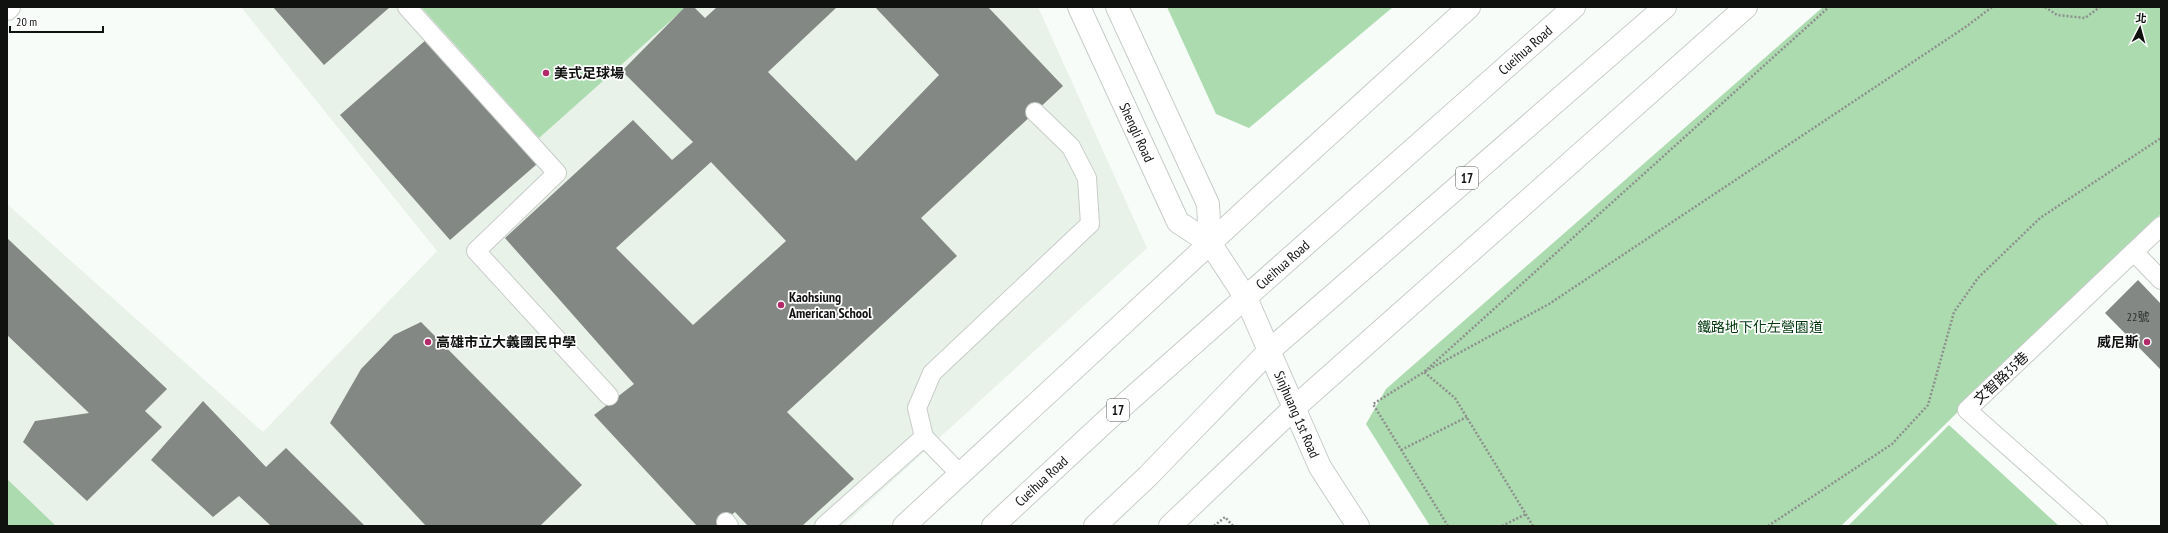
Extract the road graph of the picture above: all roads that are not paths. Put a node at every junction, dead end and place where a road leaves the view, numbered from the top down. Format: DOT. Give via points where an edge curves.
graph roads {
  1 [pos="407,7"];
  2 [pos="1079,7"];
  3 [pos="1117,7"];
  4 [pos="1469,7"];
  5 [pos="1574,7"];
  6 [pos="1665,7"];
  7 [pos="1746,7"];
  8 [pos="1035,112"];
  9 [pos="2161,226"];
  10 [pos="1210,243"];
  11 [pos="2134,252"];
  12 [pos="2161,280"];
  13 [pos="1246,298"];
  14 [pos="1270,350"];
  15 [pos="609,396"];
  16 [pos="1294,408"];
  17 [pos="924,437"];
  18 [pos="960,474"];
  19 [pos="824,526"];
  20 [pos="904,526"];
  21 [pos="993,526"];
  22 [pos="1095,526"];
  23 [pos="1170,526"];
  24 [pos="1358,526"];
  25 [pos="2098,526"];
  1 -- 15 [label="lane" via="556,173 476,251"];
  2 -- 10 [label="street, Shengli Road" via="1178,222"];
  3 -- 10 [label="street" via="1208,204"];
  4 -- 10 [label="street"];
  5 -- 13 [label="street, Cueihua Road / 17"];
  6 -- 14 [label="street, 17"];
  7 -- 16 [label="street"];
  8 -- 17 [label="lane" via="1071,147 1087,178 1090,224 932,373 917,408"];
  9 -- 11 [label="lane, 文智路35巷"];
  10 -- 13 [label="street, Shengli Road"];
  10 -- 18 [label="street"];
  11 -- 12 [label="lane"];
  11 -- 25 [label="lane, 文智路35巷" via="1967,410"];
  13 -- 14 [label="street, Sinjhuang 1st Road"];
  13 -- 21 [label="street, Cueihua Road / 17"];
  14 -- 16 [label="street, Sinjhuang 1st Road"];
  14 -- 22 [label="street, 17" via="1148,476"];
  16 -- 23 [label="street"];
  16 -- 24 [label="street, Sinjhuang 1st Road" via="1320,467"];
  17 -- 18 [label="lane"];
  17 -- 19 [label="lane"];
  18 -- 20 [label="street"];
}
